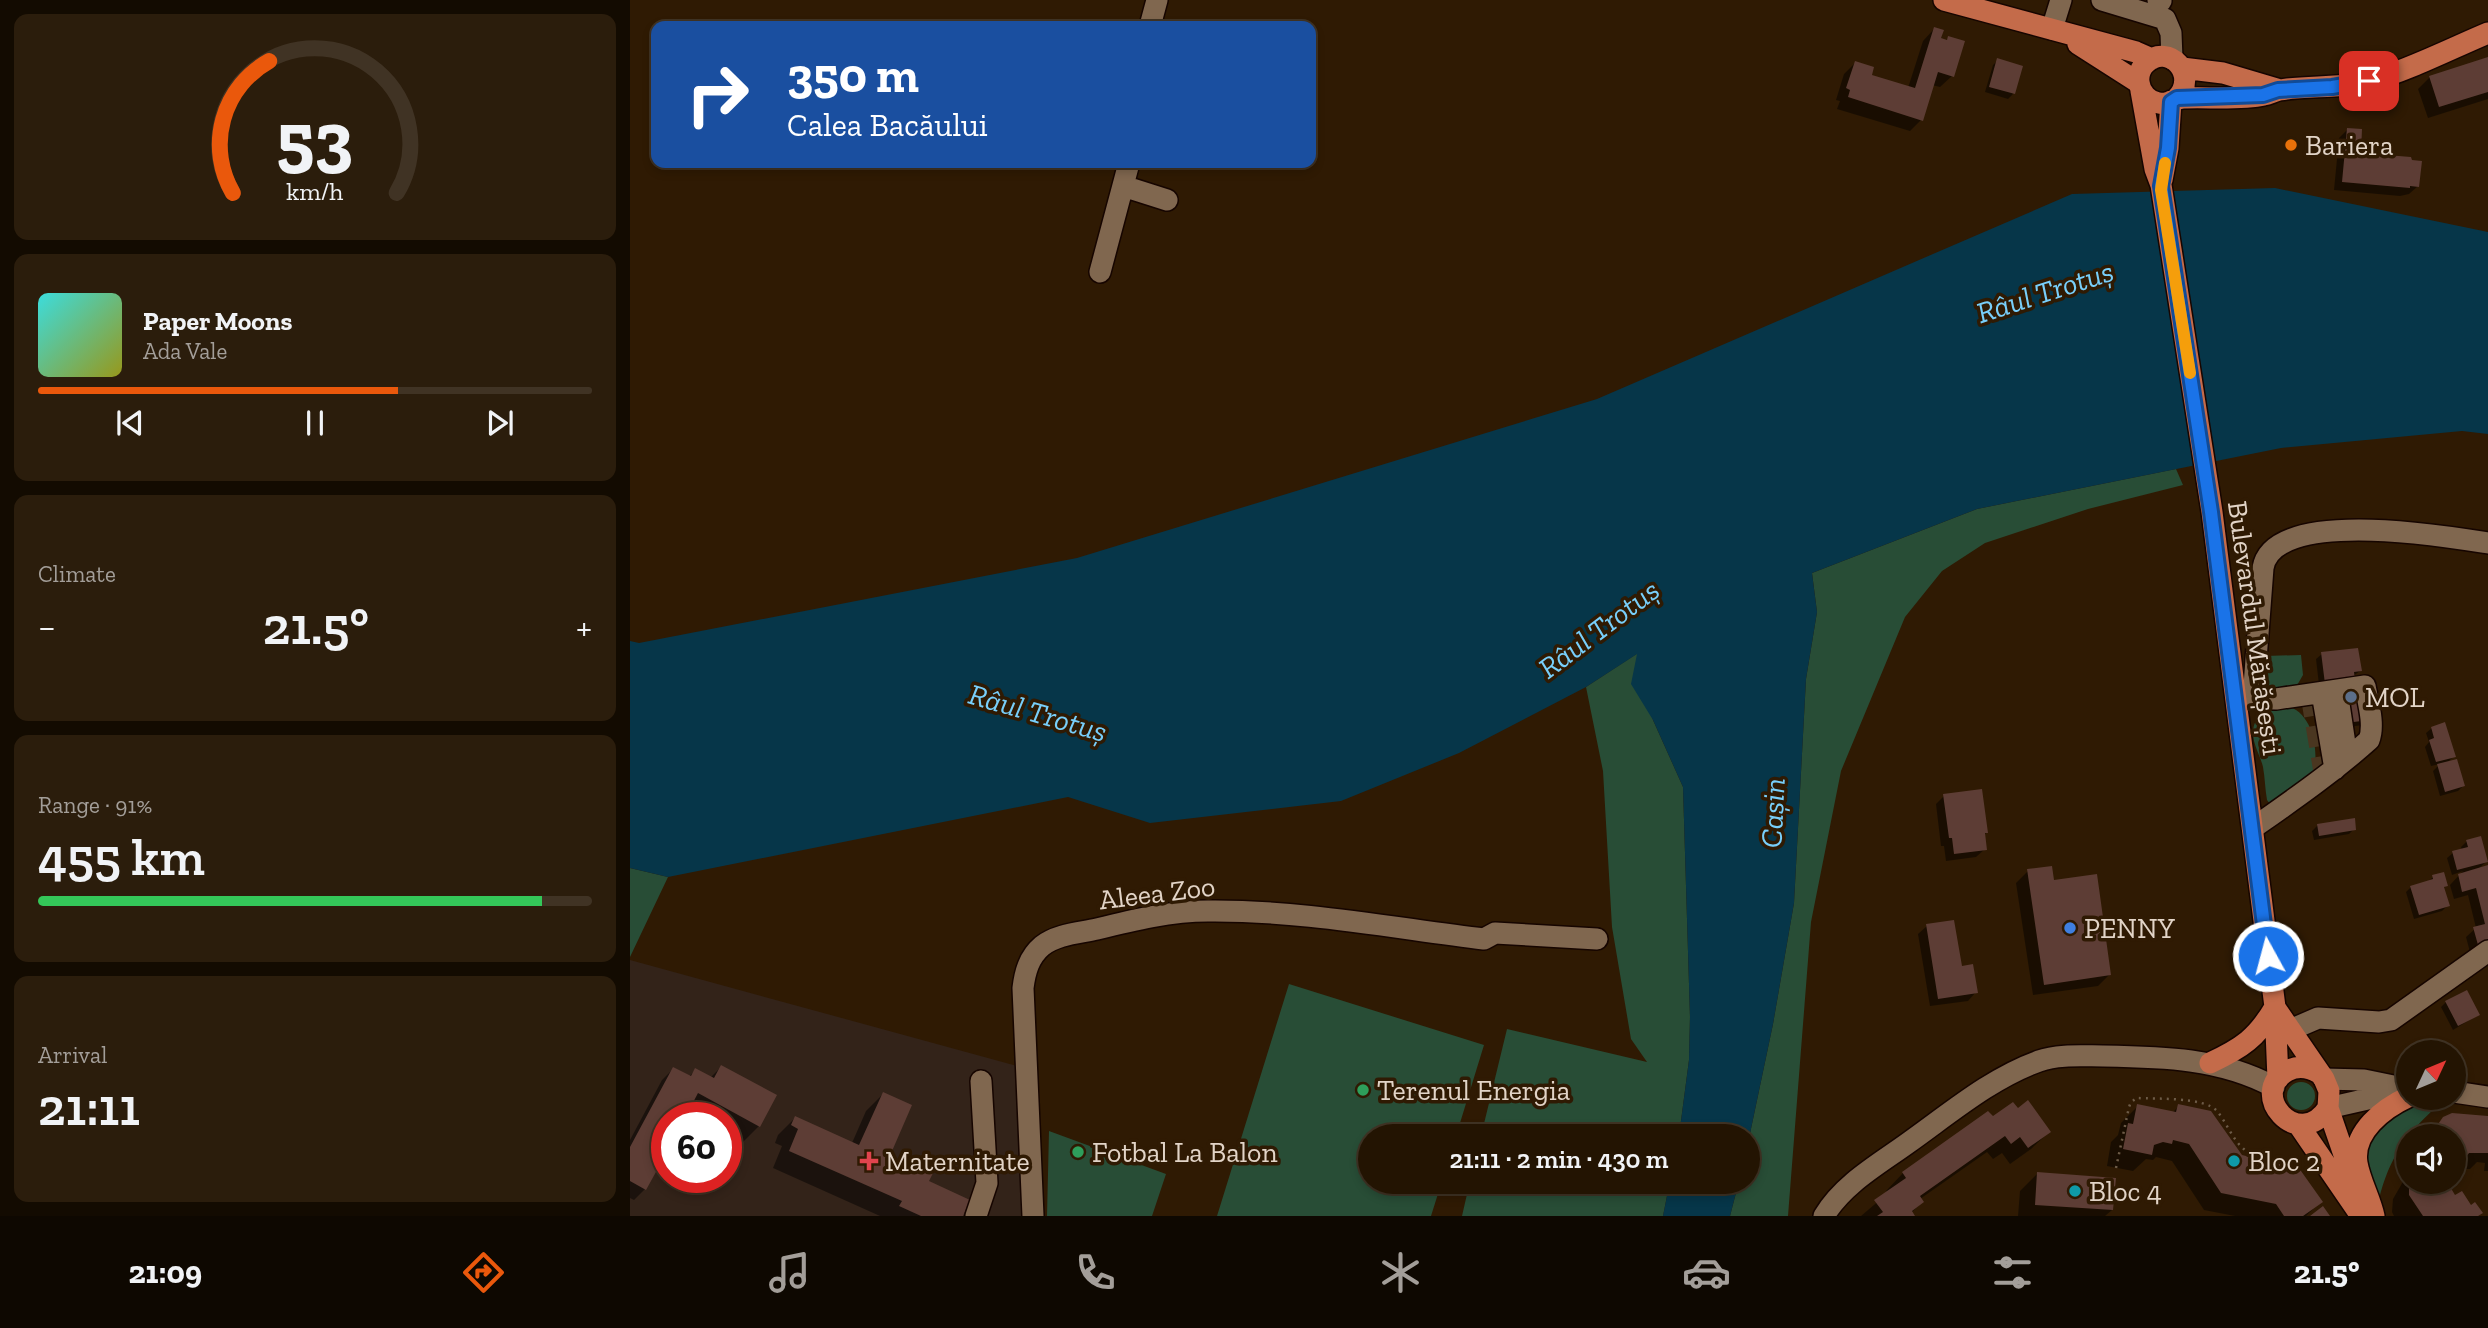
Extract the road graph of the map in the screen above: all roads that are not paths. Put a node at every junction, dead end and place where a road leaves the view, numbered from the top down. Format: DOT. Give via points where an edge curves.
graph roads {
  1 [pos="1157,0"];
  2 [pos="1944,0"];
  3 [pos="2061,0"];
  4 [pos="2102,0"];
  5 [pos="2161,5"];
  6 [pos="1151,21"];
  7 [pos="2052,29"];
  8 [pos="2488,33"];
  9 [pos="2169,62"];
  10 [pos="2140,87"];
  11 [pos="2278,90"];
  12 [pos="2174,100"];
  13 [pos="1127,168"];
  14 [pos="1122,186"];
  15 [pos="2161,188"];
  16 [pos="1167,200"];
  17 [pos="1100,272"];
  18 [pos="2488,543"];
  19 [pos="2337,691"];
  20 [pos="2245,698"];
  21 [pos="2348,758"];
  22 [pos="2253,828"];
  23 [pos="1597,939"];
  24 [pos="2488,951"];
  25 [pos="2275,1007"];
  26 [pos="2290,1030"];
  27 [pos="2210,1063"];
  28 [pos="2322,1076"];
  29 [pos="981,1081"];
  30 [pos="2276,1083"];
  31 [pos="2396,1086"];
  32 [pos="2396,1092"];
  33 [pos="2466,1094"];
  34 [pos="2488,1097"];
  35 [pos="2396,1104"];
  36 [pos="2328,1108"];
  37 [pos="2298,1124"];
  38 [pos="976,1216"];
  39 [pos="1032,1216"];
  40 [pos="1824,1216"];
  41 [pos="2362,1216"];
  42 [pos="2374,1216"];
  1 -- 6 [label="street"];
  2 -- 7 [label="main road"];
  3 -- 7 [label="street"];
  4 -- 5 [label="street"];
  5 -- 9 [label="street" via="2171,33"];
  7 -- 9 [label="main road"];
  7 -- 10 [label="main road" via="2101,57"];
  8 -- 11 [label="main road" via="2369,81"];
  9 -- 10 [label="main road" via="2141,69"];
  9 -- 11 [label="main road"];
  9 -- 12 [label="main road" via="2185,82"];
  10 -- 12 [label="main road" via="2152,101"];
  10 -- 15 [label="main road, Bulevardul Mărășești"];
  11 -- 12 [label="main road" via="2263,95"];
  12 -- 15 [label="main road, Bulevardul Mărășești"];
  13 -- 14 [label="street"];
  14 -- 16 [label="street"];
  14 -- 17 [label="street"];
  15 -- 20 [label="main road, Bulevardul Mărășești"];
  18 -- 20 [label="street" via="2364,530 2305,534 2280,543 2267,555 2263,568"];
  19 -- 20 [label="street"];
  19 -- 21 [label="street"];
  19 -- 21 [label="street" via="2365,686 2372,736"];
  20 -- 22 [label="main road, Bulevardul Mărășești"];
  21 -- 22 [label="street"];
  22 -- 25 [label="main road, Bulevardul Mărășești"];
  23 -- 39 [label="street, Aleea Zoo" via="1496,933 1484,939 1283,915 1206,911 1142,918 1053,939 1032,959 1023,988"];
  24 -- 26 [label="street" via="2391,1020 2318,1018"];
  25 -- 26 [label="main road"];
  25 -- 27 [label="main road" via="2256,1035"];
  25 -- 30 [label="main road, Bulevardul Mărășești"];
  26 -- 28 [label="main road"];
  27 -- 30 [label="street"];
  27 -- 40 [label="street" via="2102,1056 2049,1058 2035,1063 1978,1094 1875,1167"];
  28 -- 30 [label="main road" via="2301,1067 2288,1071"];
  28 -- 31 [label="street"];
  28 -- 36 [label="main road" via="2329,1091"];
  29 -- 38 [label="street" via="987,1183"];
  30 -- 37 [label="main road" via="2277,1111"];
  32 -- 36 [label="street"];
  33 -- 34 [label="street"];
  35 -- 42 [label="main road" via="2371,1122 2356,1152"];
  36 -- 37 [label="main road" via="2313,1122"];
  36 -- 41 [label="main road"];
  37 -- 41 [label="main road"];
}
